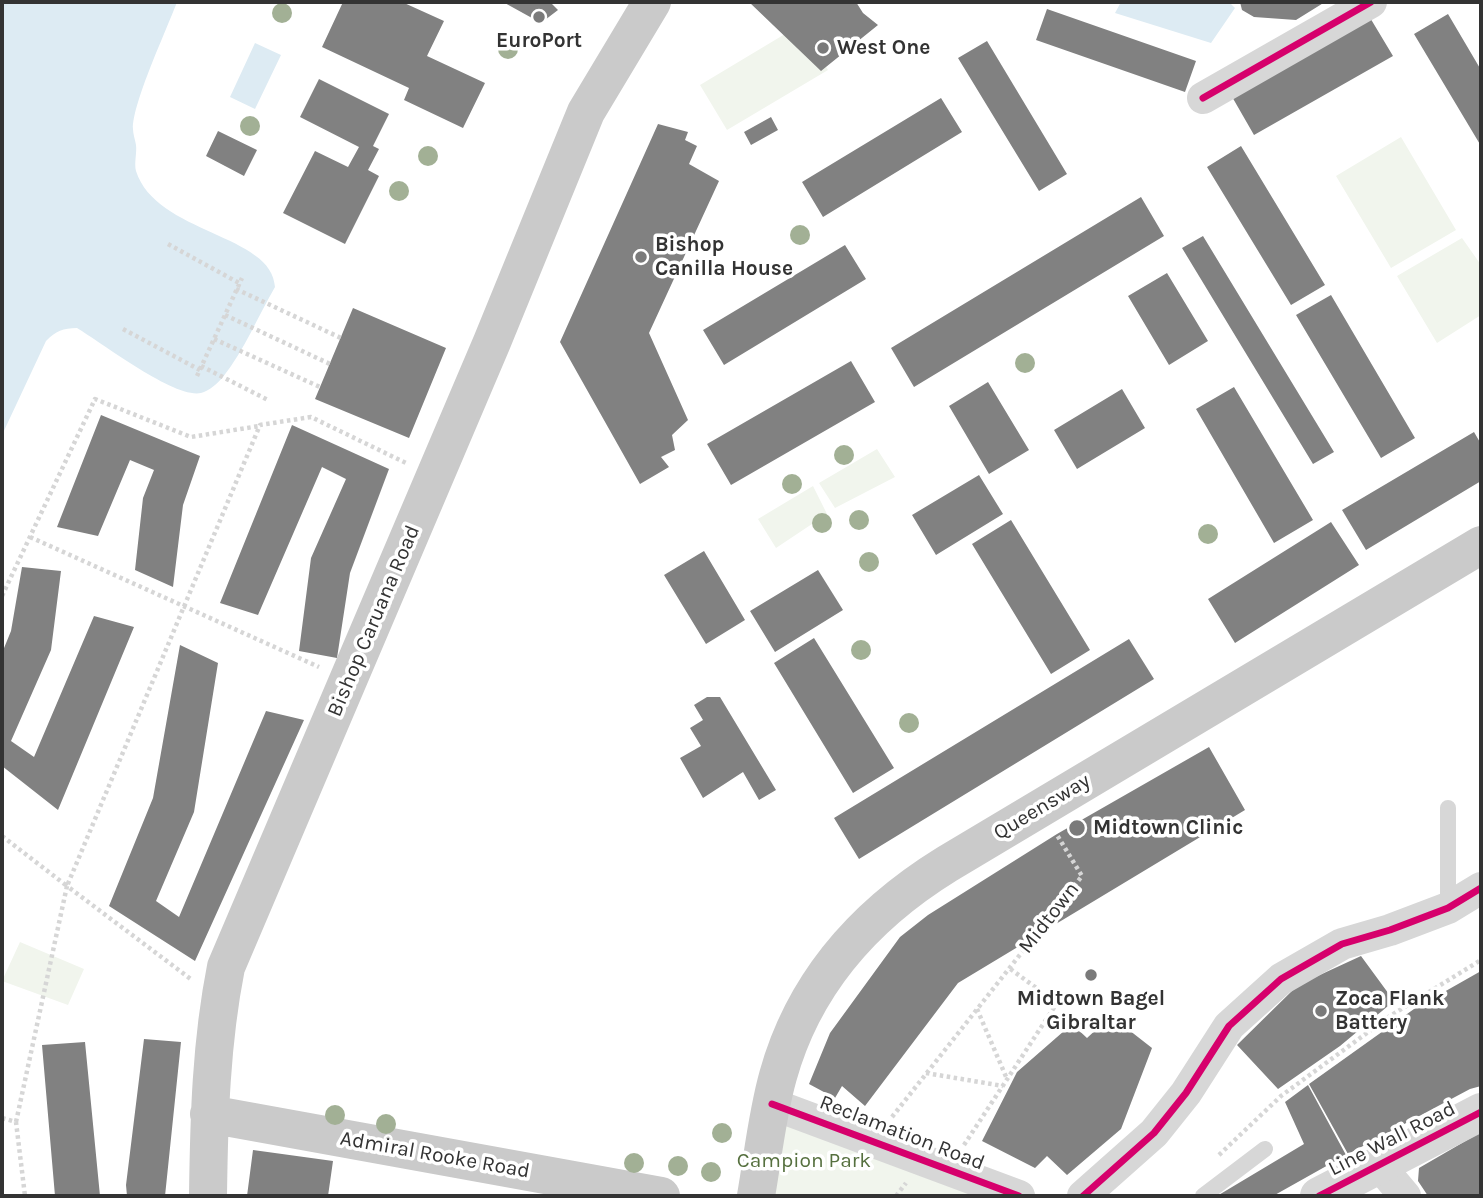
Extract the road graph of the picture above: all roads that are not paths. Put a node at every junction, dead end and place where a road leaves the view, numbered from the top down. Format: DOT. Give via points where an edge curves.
graph roads {
  1 [pos="652,2"];
  2 [pos="1371,2"];
  3 [pos="1203,98"];
  4 [pos="1481,545"];
  5 [pos="1448,808"];
  6 [pos="1481,888"];
  7 [pos="1448,908"];
  8 [pos="772,1104"];
  9 [pos="1481,1112"];
  10 [pos="209,1114"];
  11 [pos="1265,1149"];
  12 [pos="1379,1165"];
  13 [pos="208,1196"];
  14 [pos="661,1196"];
  15 [pos="755,1196"];
  16 [pos="1019,1196"];
  17 [pos="1083,1196"];
  18 [pos="1203,1196"];
  19 [pos="1319,1196"];
  20 [pos="1405,1196"];
  1 -- 10 [label="main road, Bishop Caruana Road" via="586,112 226,967 217,1014"];
  2 -- 3 [label="street"];
  4 -- 8 [label="main road, Queensway" via="913,885 873,918 812,991 788,1045"];
  5 -- 7 [label="lane"];
  6 -- 7 [label="street"];
  7 -- 17 [label="street" via="1342,944 1281,978 1228,1026 1186,1093 1154,1133"];
  8 -- 15 [label="main road, Queensway"];
  8 -- 16 [label="street, Reclamation Road"];
  9 -- 12 [label="street, Line Wall Road"];
  10 -- 13 [label="main road, Bishop Caruana Road"];
  10 -- 14 [label="main road, Admiral Rooke Road"];
  11 -- 18 [label="lane"];
  12 -- 19 [label="street, Line Wall Road"];
  12 -- 20 [label="street"];
}
